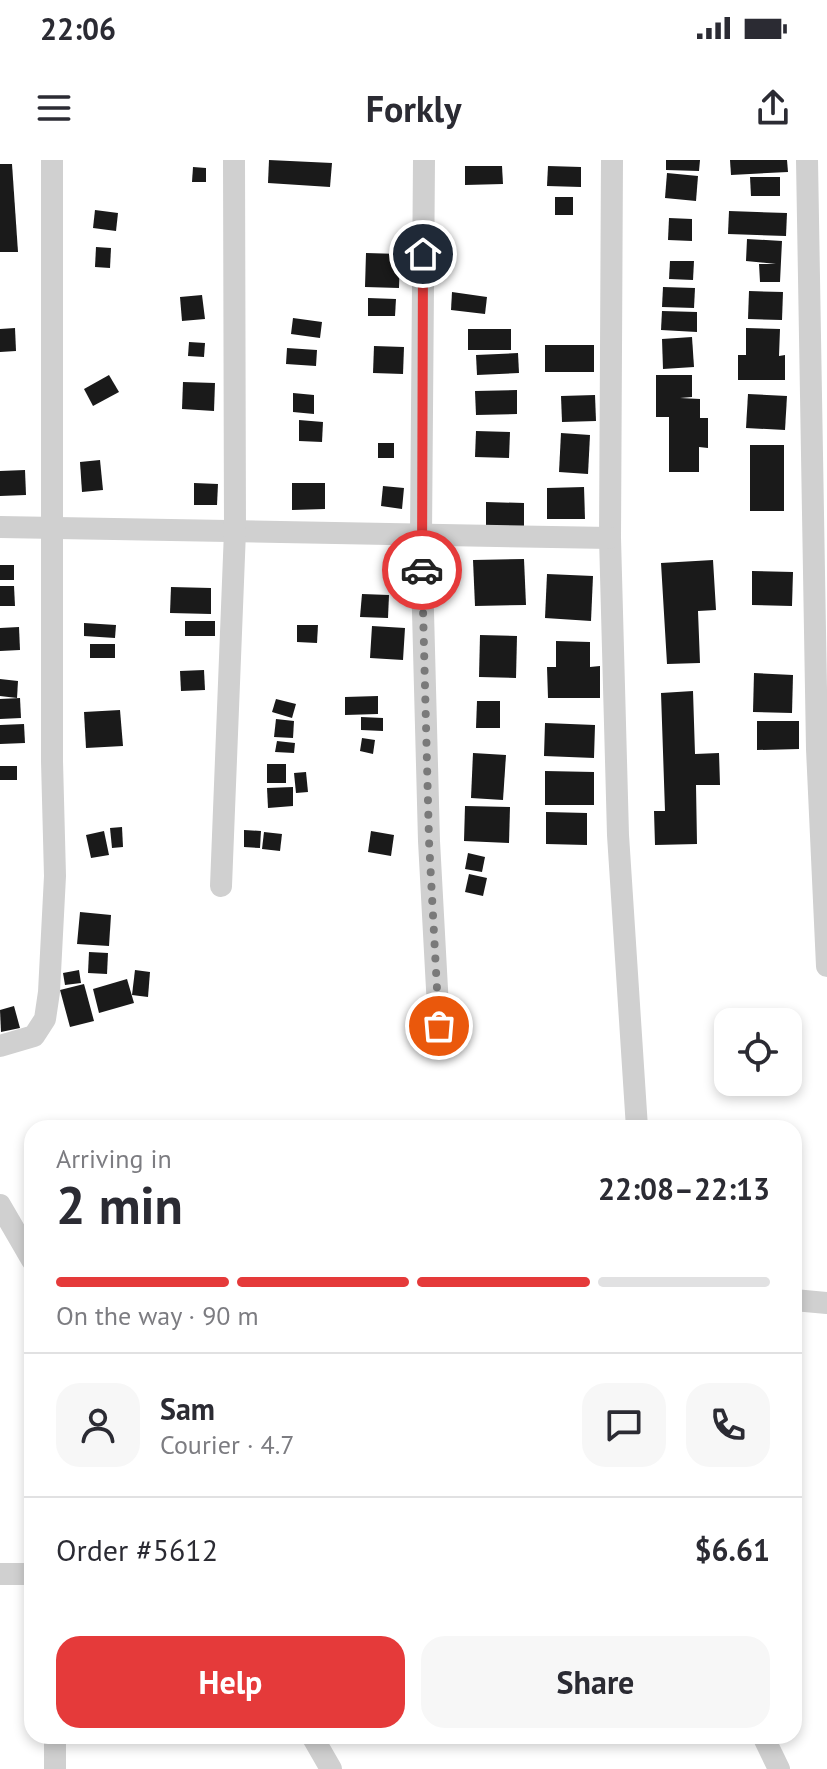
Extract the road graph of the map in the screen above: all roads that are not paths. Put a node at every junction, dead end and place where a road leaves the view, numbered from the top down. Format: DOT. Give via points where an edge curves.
graph roads {
  1 [pos="52,160"];
  2 [pos="234,160"];
  3 [pos="424,160"];
  4 [pos="612,160"];
  5 [pos="807,160"];
  6 [pos="0,527"];
  7 [pos="52,528"];
  8 [pos="235,531"];
  9 [pos="421,535"];
  10 [pos="610,538"];
  11 [pos="221,886"];
  12 [pos="827,966"];
  13 [pos="439,1026"];
  14 [pos="0,1046"];
  15 [pos="636,1120"];
  16 [pos="0,1205"];
  17 [pos="24,1246"];
  18 [pos="802,1301"];
  19 [pos="827,1303"];
  20 [pos="0,1574"];
  21 [pos="24,1574"];
  22 [pos="55,1744"];
  23 [pos="317,1744"];
  24 [pos="767,1744"];
  25 [pos="55,1769"];
  26 [pos="331,1769"];
  27 [pos="779,1769"];
  1 -- 7 [label="street"];
  2 -- 8 [label="street"];
  3 -- 9 [label="street"];
  4 -- 10 [label="street"];
  5 -- 12 [label="street" via="817,749"];
  6 -- 7 [label="street"];
  7 -- 8 [label="street"];
  7 -- 14 [label="street" via="55,876 49,992 45,1019 34,1036"];
  8 -- 9 [label="street"];
  8 -- 11 [label="street"];
  9 -- 10 [label="street"];
  9 -- 13 [label="street"];
  10 -- 15 [label="street" via="618,835"];
  16 -- 17 [label="street"];
  18 -- 19 [label="street"];
  20 -- 21 [label="street"];
  22 -- 25 [label="street"];
  23 -- 26 [label="street"];
  24 -- 27 [label="street"];
}
